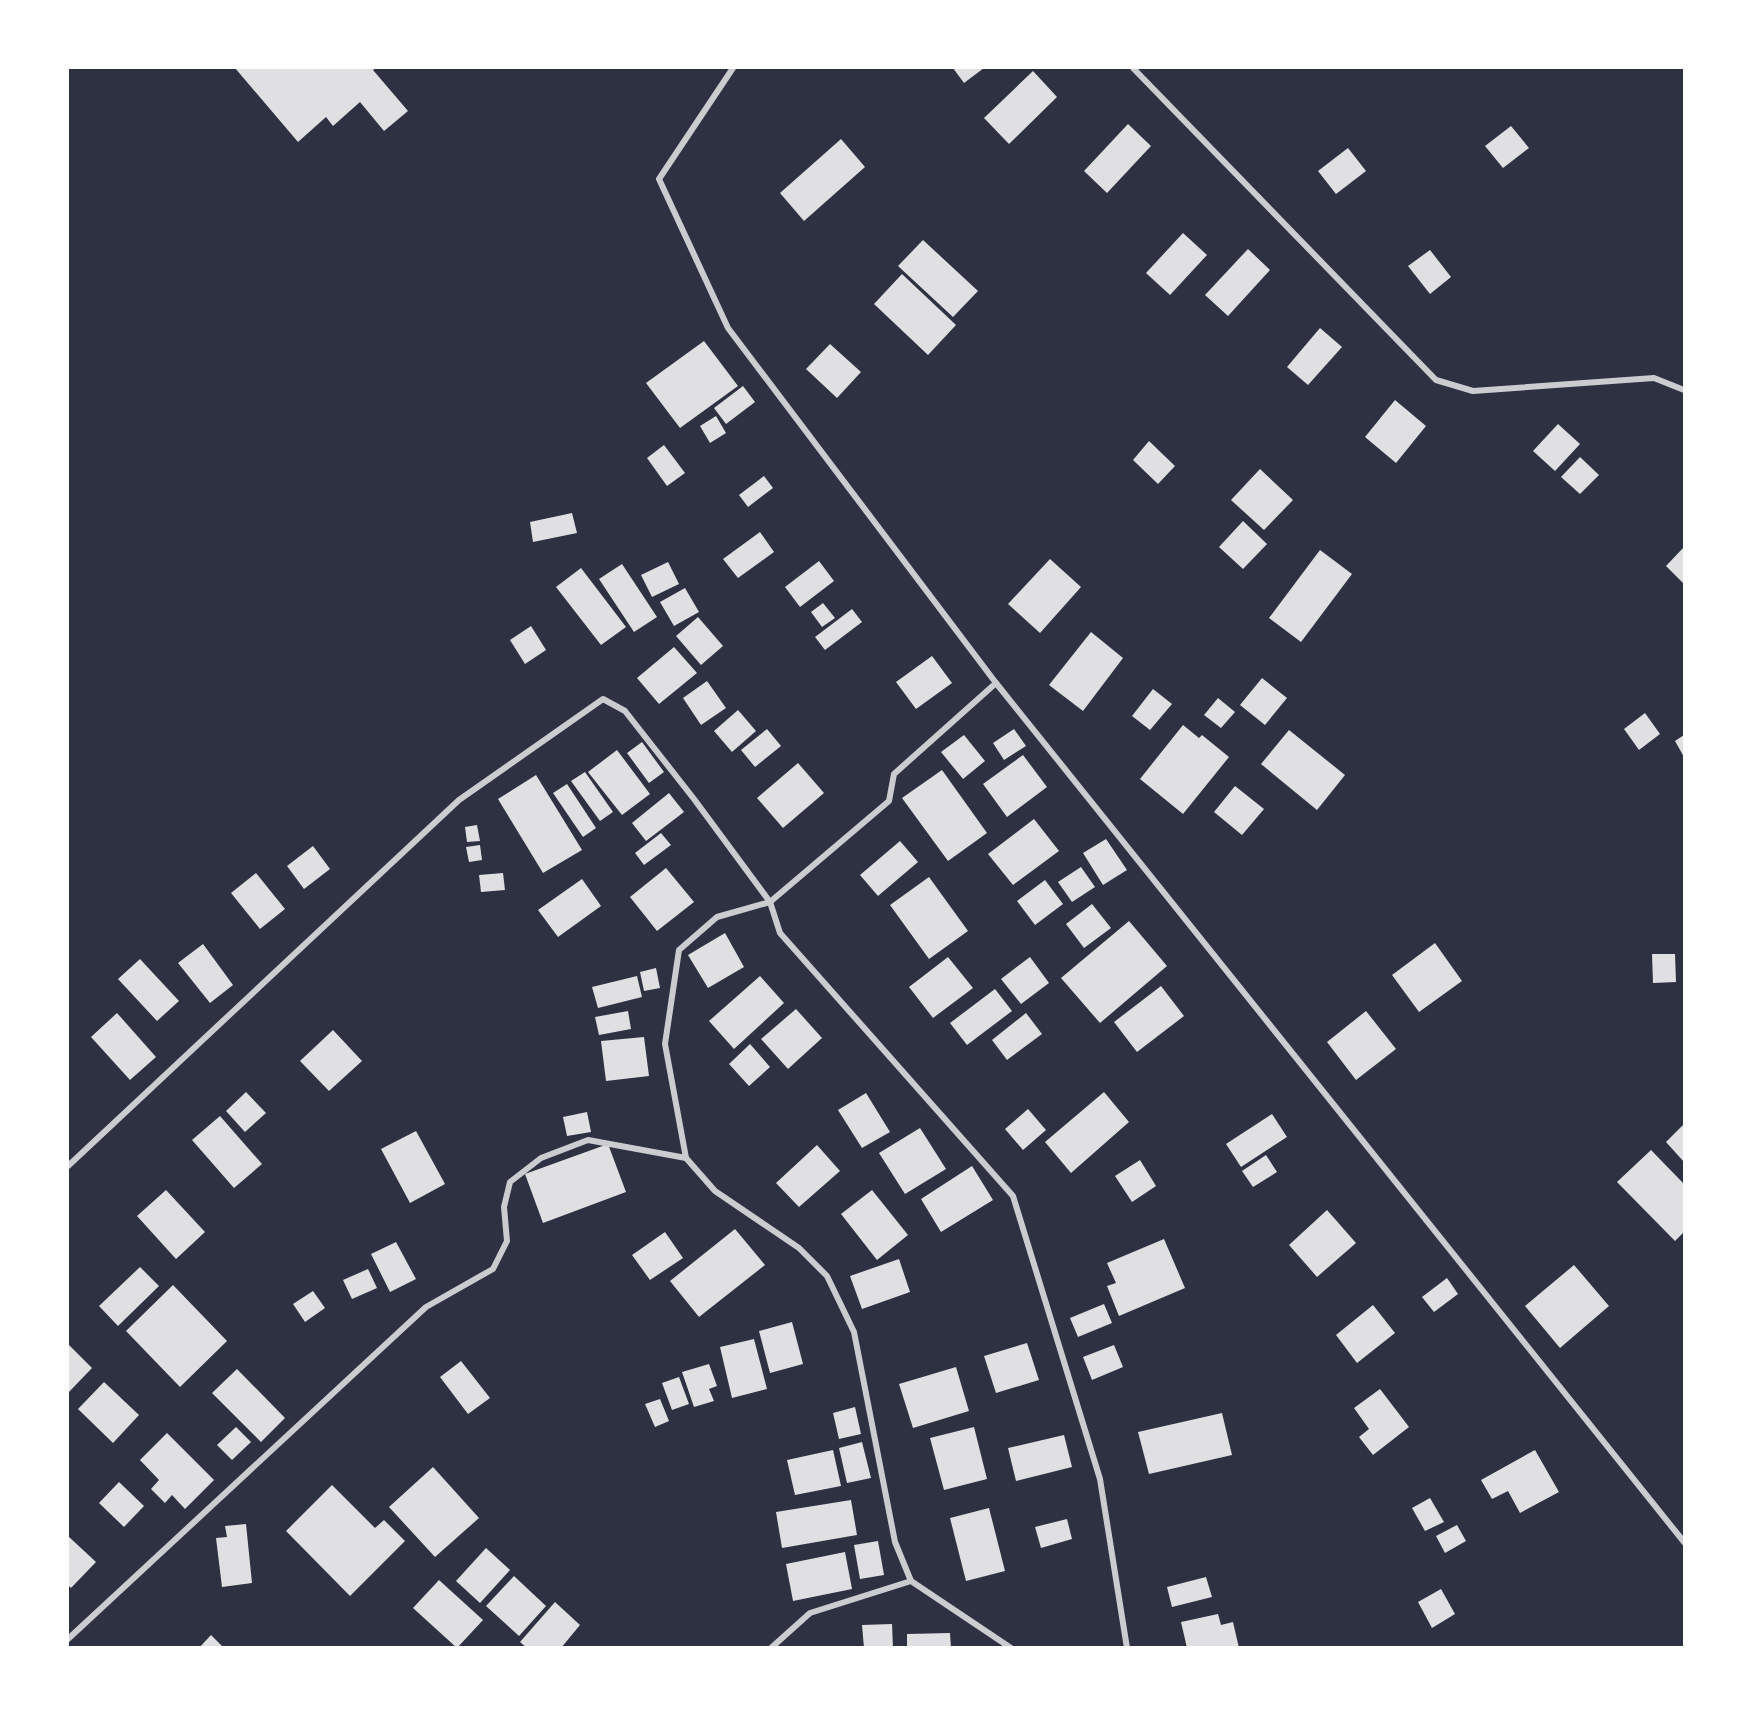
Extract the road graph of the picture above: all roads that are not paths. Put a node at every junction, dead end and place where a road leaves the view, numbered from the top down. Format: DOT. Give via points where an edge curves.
graph roads {
  1 [pos="734,68"];
  2 [pos="1133,68"];
  3 [pos="1684,390"];
  4 [pos="996,683"];
  5 [pos="771,902"];
  6 [pos="686,1158"];
  7 [pos="68,1166"];
  8 [pos="1684,1542"];
  9 [pos="911,1581"];
  10 [pos="68,1639"];
  11 [pos="771,1647"];
  12 [pos="1011,1647"];
  13 [pos="1127,1647"];
  1 -- 4 [label="street" via="658,179 728,328"];
  2 -- 3 [label="street" via="1436,380 1473,391 1654,378"];
  4 -- 5 [label="street" via="894,774 889,801"];
  4 -- 8 [label="street"];
  5 -- 6 [label="street" via="717,917 679,950 665,1044"];
  5 -- 7 [label="street" via="625,711 603,699 459,800"];
  5 -- 13 [label="street" via="780,933 1013,1196 1100,1479"];
  6 -- 9 [label="street" via="715,1191 799,1248 827,1276 854,1332 895,1542"];
  6 -- 10 [label="street" via="588,1140 541,1158 510,1182 504,1207 507,1241 493,1269 426,1307"];
  9 -- 11 [label="street" via="810,1613"];
  9 -- 12 [label="street"];
}
